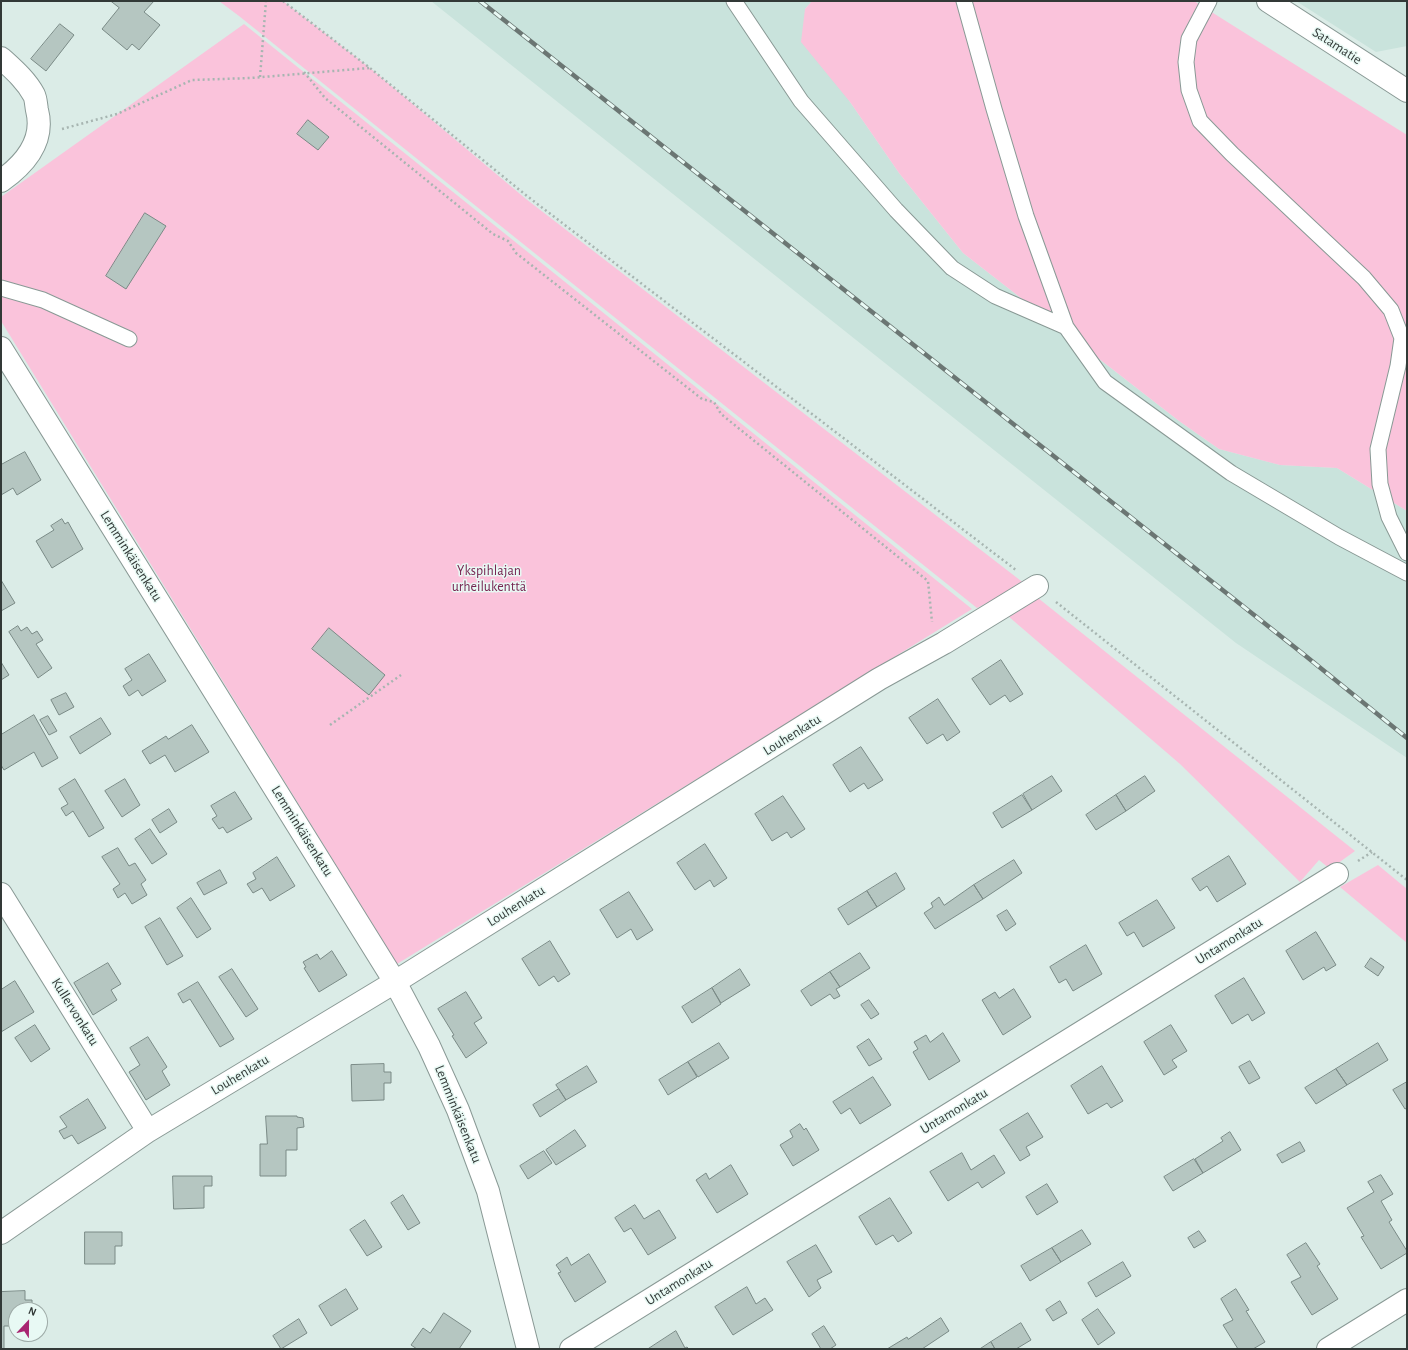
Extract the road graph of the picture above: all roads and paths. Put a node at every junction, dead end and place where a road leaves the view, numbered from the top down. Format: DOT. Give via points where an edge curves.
graph roads {
  1 [pos="266,1"];
  2 [pos="283,1"];
  3 [pos="734,1"];
  4 [pos="964,1"];
  5 [pos="1209,1"];
  6 [pos="1268,1"];
  7 [pos="1,58"];
  8 [pos="370,68"];
  9 [pos="304,72"];
  10 [pos="260,77"];
  11 [pos="1407,91"];
  12 [pos="34,145"];
  13 [pos="1,181"];
  14 [pos="1,288"];
  15 [pos="1066,327"];
  16 [pos="129,338"];
  17 [pos="1,348"];
  18 [pos="1407,554"];
  19 [pos="1407,573"];
  20 [pos="1036,586"];
  21 [pos="935,648"];
  22 [pos="401,675"];
  23 [pos="330,725"];
  24 [pos="1337,874"];
  25 [pos="1407,880"];
  26 [pos="1,894"];
  27 [pos="395,982"];
  28 [pos="148,1131"];
  29 [pos="1,1233"];
  30 [pos="1407,1300"];
  31 [pos="528,1349"];
  32 [pos="572,1349"];
  33 [pos="1328,1349"];
  1 -- 10 [label="path"];
  2 -- 8 [label="path"];
  3 -- 15 [label="lane" via="801,101 896,210 952,268 995,296"];
  4 -- 15 [label="lane" via="1026,216"];
  5 -- 18 [label="lane" via="1189,39 1186,62 1189,90 1200,121 1364,278 1391,310 1402,338 1398,366 1378,449 1380,484 1389,518"];
  6 -- 11 [label="street, Satamatie"];
  7 -- 12 [label="street" via="17,72 34,95 39,115"];
  8 -- 9 [label="path"];
  8 -- 20 [label="path" via="534,200"];
  9 -- 10 [label="path"];
  9 -- 21 [label="path" via="325,98 493,234 508,241 516,253 702,399 714,402 720,414 928,581"];
  10 -- 12 [label="path" via="192,80 118,114"];
  12 -- 13 [label="street" via="13,173"];
  14 -- 16 [label="lane" via="43,300"];
  15 -- 19 [label="lane" via="1105,382 1231,473 1339,537"];
  17 -- 27 [label="street, Lemminkäisenkatu"];
  20 -- 21 [label="street, Louhenkatu"];
  20 -- 25 [label="path"];
  21 -- 27 [label="street, Louhenkatu" via="879,679"];
  22 -- 23 [label="path"];
  24 -- 32 [label="street, Untamonkatu"];
  26 -- 28 [label="street, Kullervonkatu"];
  27 -- 28 [label="street, Louhenkatu"];
  27 -- 31 [label="street, Lemminkäisenkatu" via="429,1046 458,1110 488,1191"];
  28 -- 29 [label="street, Louhenkatu"];
  30 -- 33 [label="street"];
}
